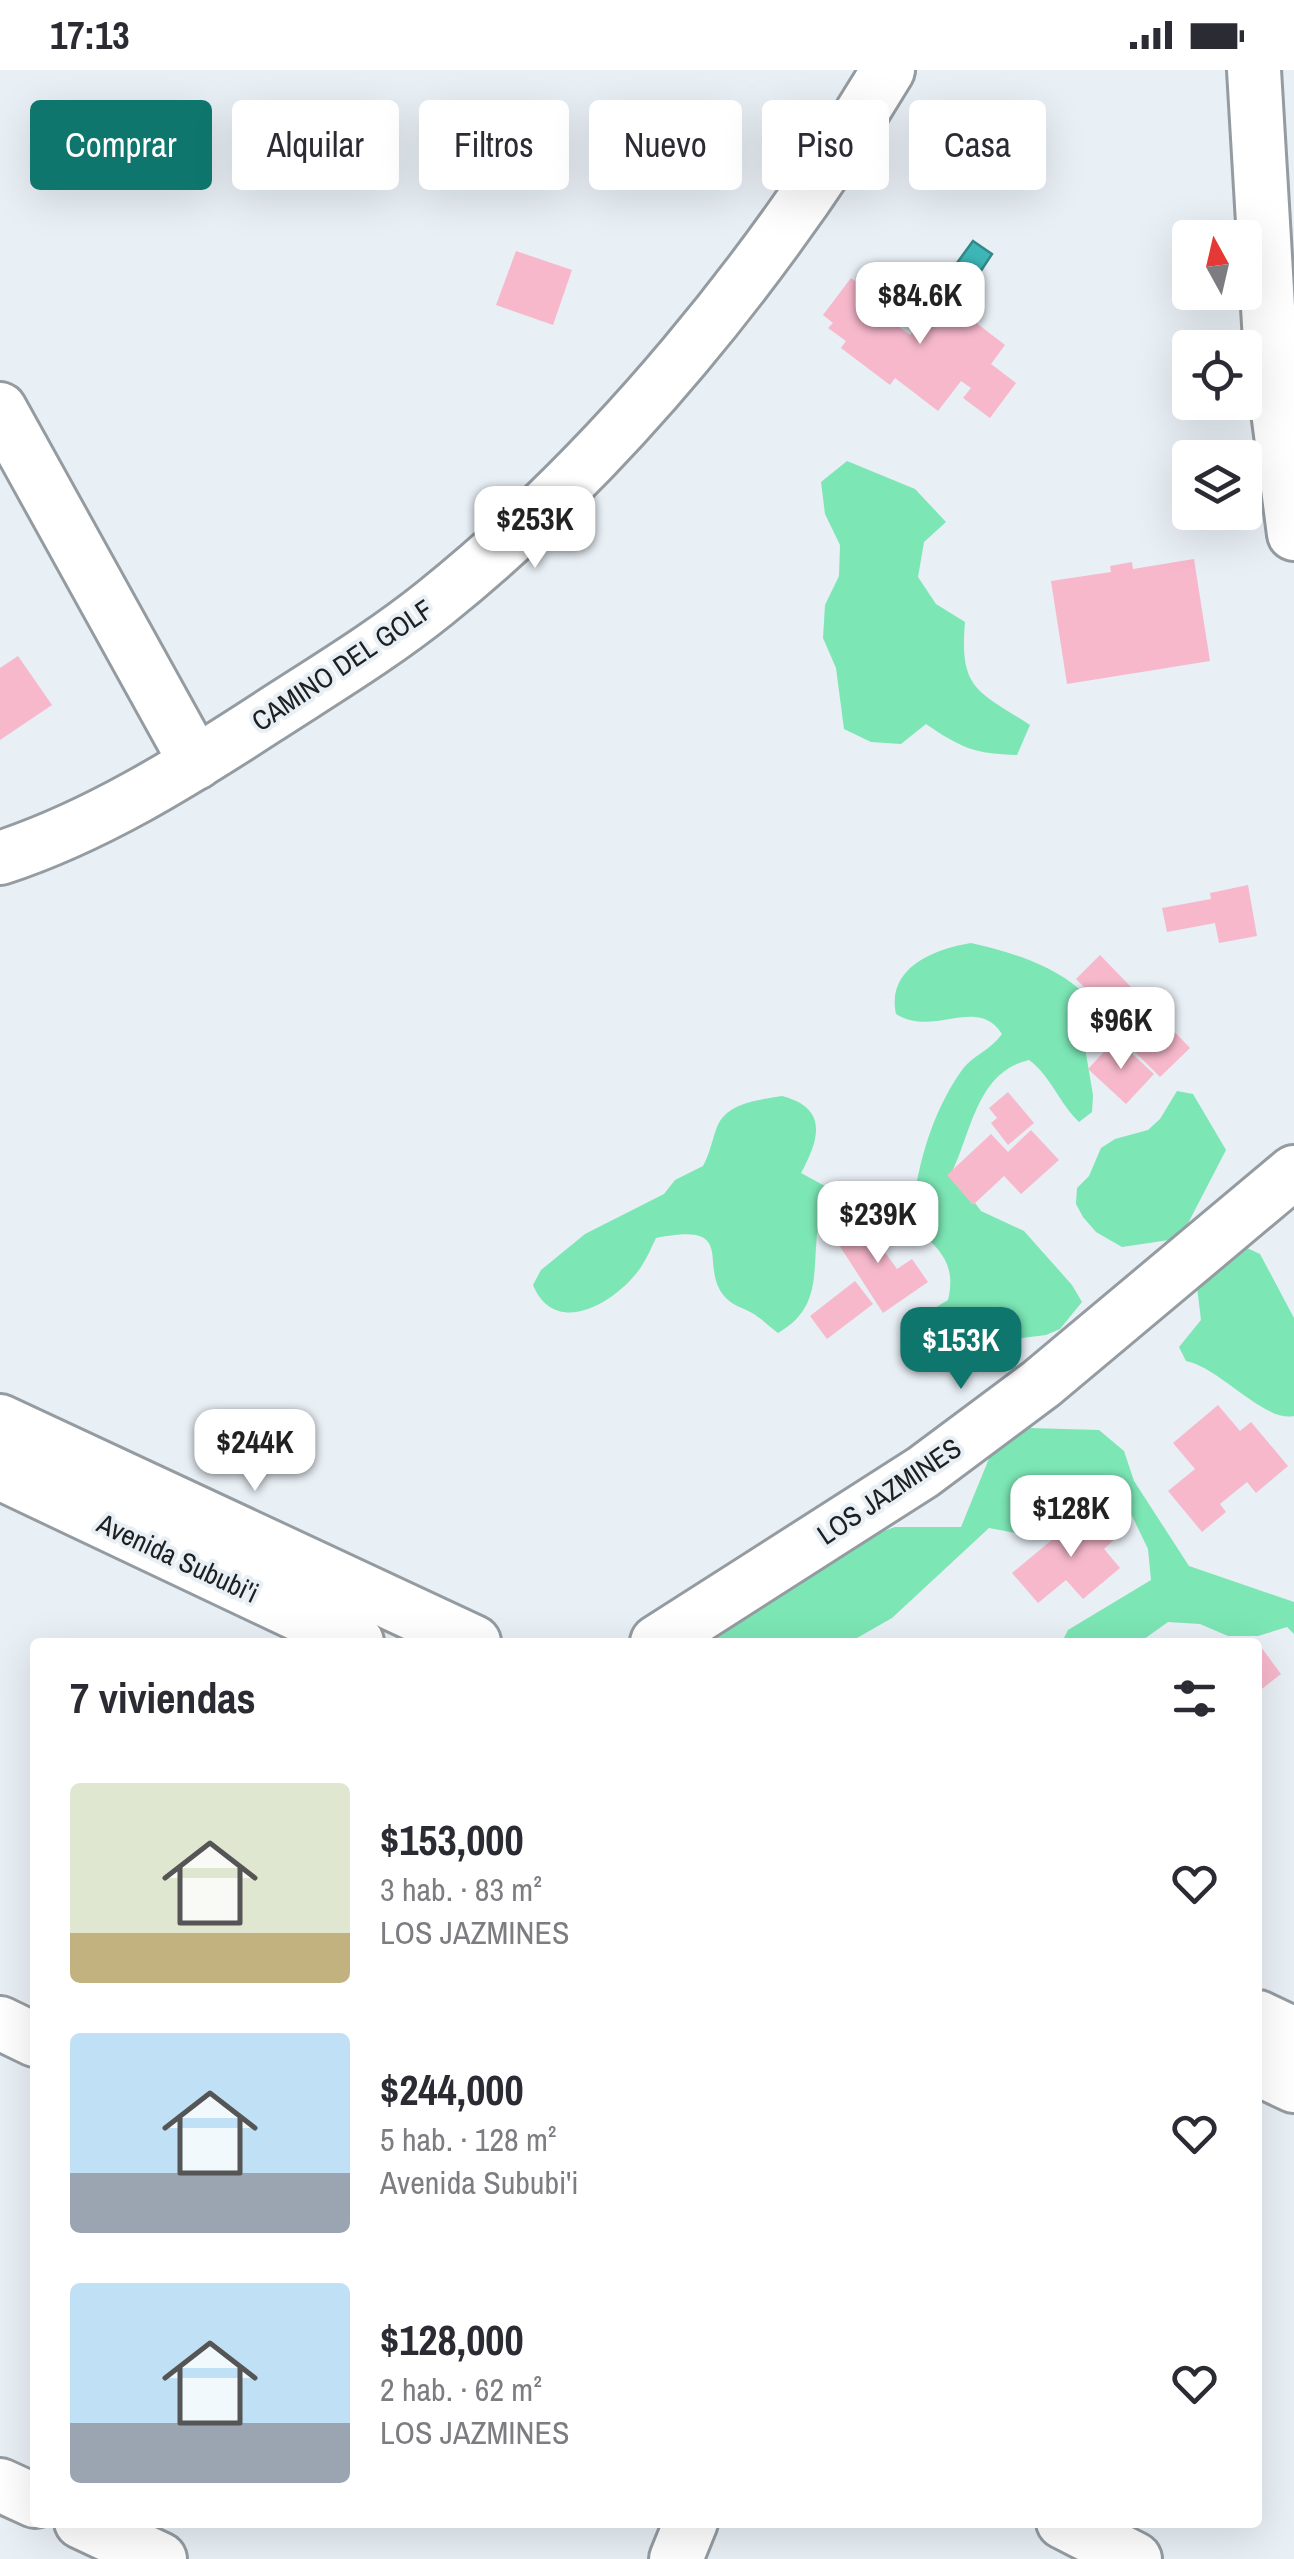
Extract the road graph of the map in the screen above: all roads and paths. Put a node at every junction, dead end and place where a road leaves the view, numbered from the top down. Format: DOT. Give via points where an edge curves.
graph roads {
  1 [pos="888,70"];
  2 [pos="1254,70"];
  3 [pos="0,408"];
  4 [pos="1294,534"];
  5 [pos="196,763"];
  6 [pos="0,858"];
  7 [pos="1294,1172"];
  8 [pos="0,1420"];
  9 [pos="0,1473"];
  10 [pos="349,1638"];
  11 [pos="465,1638"];
  12 [pos="664,1638"];
  13 [pos="1262,2019"];
  14 [pos="0,2023"];
  15 [pos="1294,2034"];
  16 [pos="30,2038"];
  17 [pos="1262,2071"];
  18 [pos="1294,2086"];
  19 [pos="0,2484"];
  20 [pos="30,2499"];
  21 [pos="95,2528"];
  22 [pos="689,2528"];
  23 [pos="1075,2528"];
  24 [pos="160,2559"];
  25 [pos="676,2559"];
  26 [pos="1135,2559"];
  1 -- 5 [label="street, CAMINO DEL GOLF" via="760,260 545,508 433,605"];
  2 -- 4 [label="street" via="1271,358"];
  3 -- 5 [label="street"];
  5 -- 6 [label="street, CAMINO DEL GOLF" via="50,842"];
  7 -- 12 [label="street, LOS JAZMINES" via="1041,1384 923,1472"];
  8 -- 11 [label="street, Avenida Sububi'i"];
  9 -- 10 [label="street, Avenida Sububi'i"];
  13 -- 15 [label="street"];
  14 -- 16 [label="street"];
  17 -- 18 [label="street"];
  19 -- 20 [label="street"];
  21 -- 24 [label="street"];
  22 -- 25 [label="street"];
  23 -- 26 [label="street"];
}
